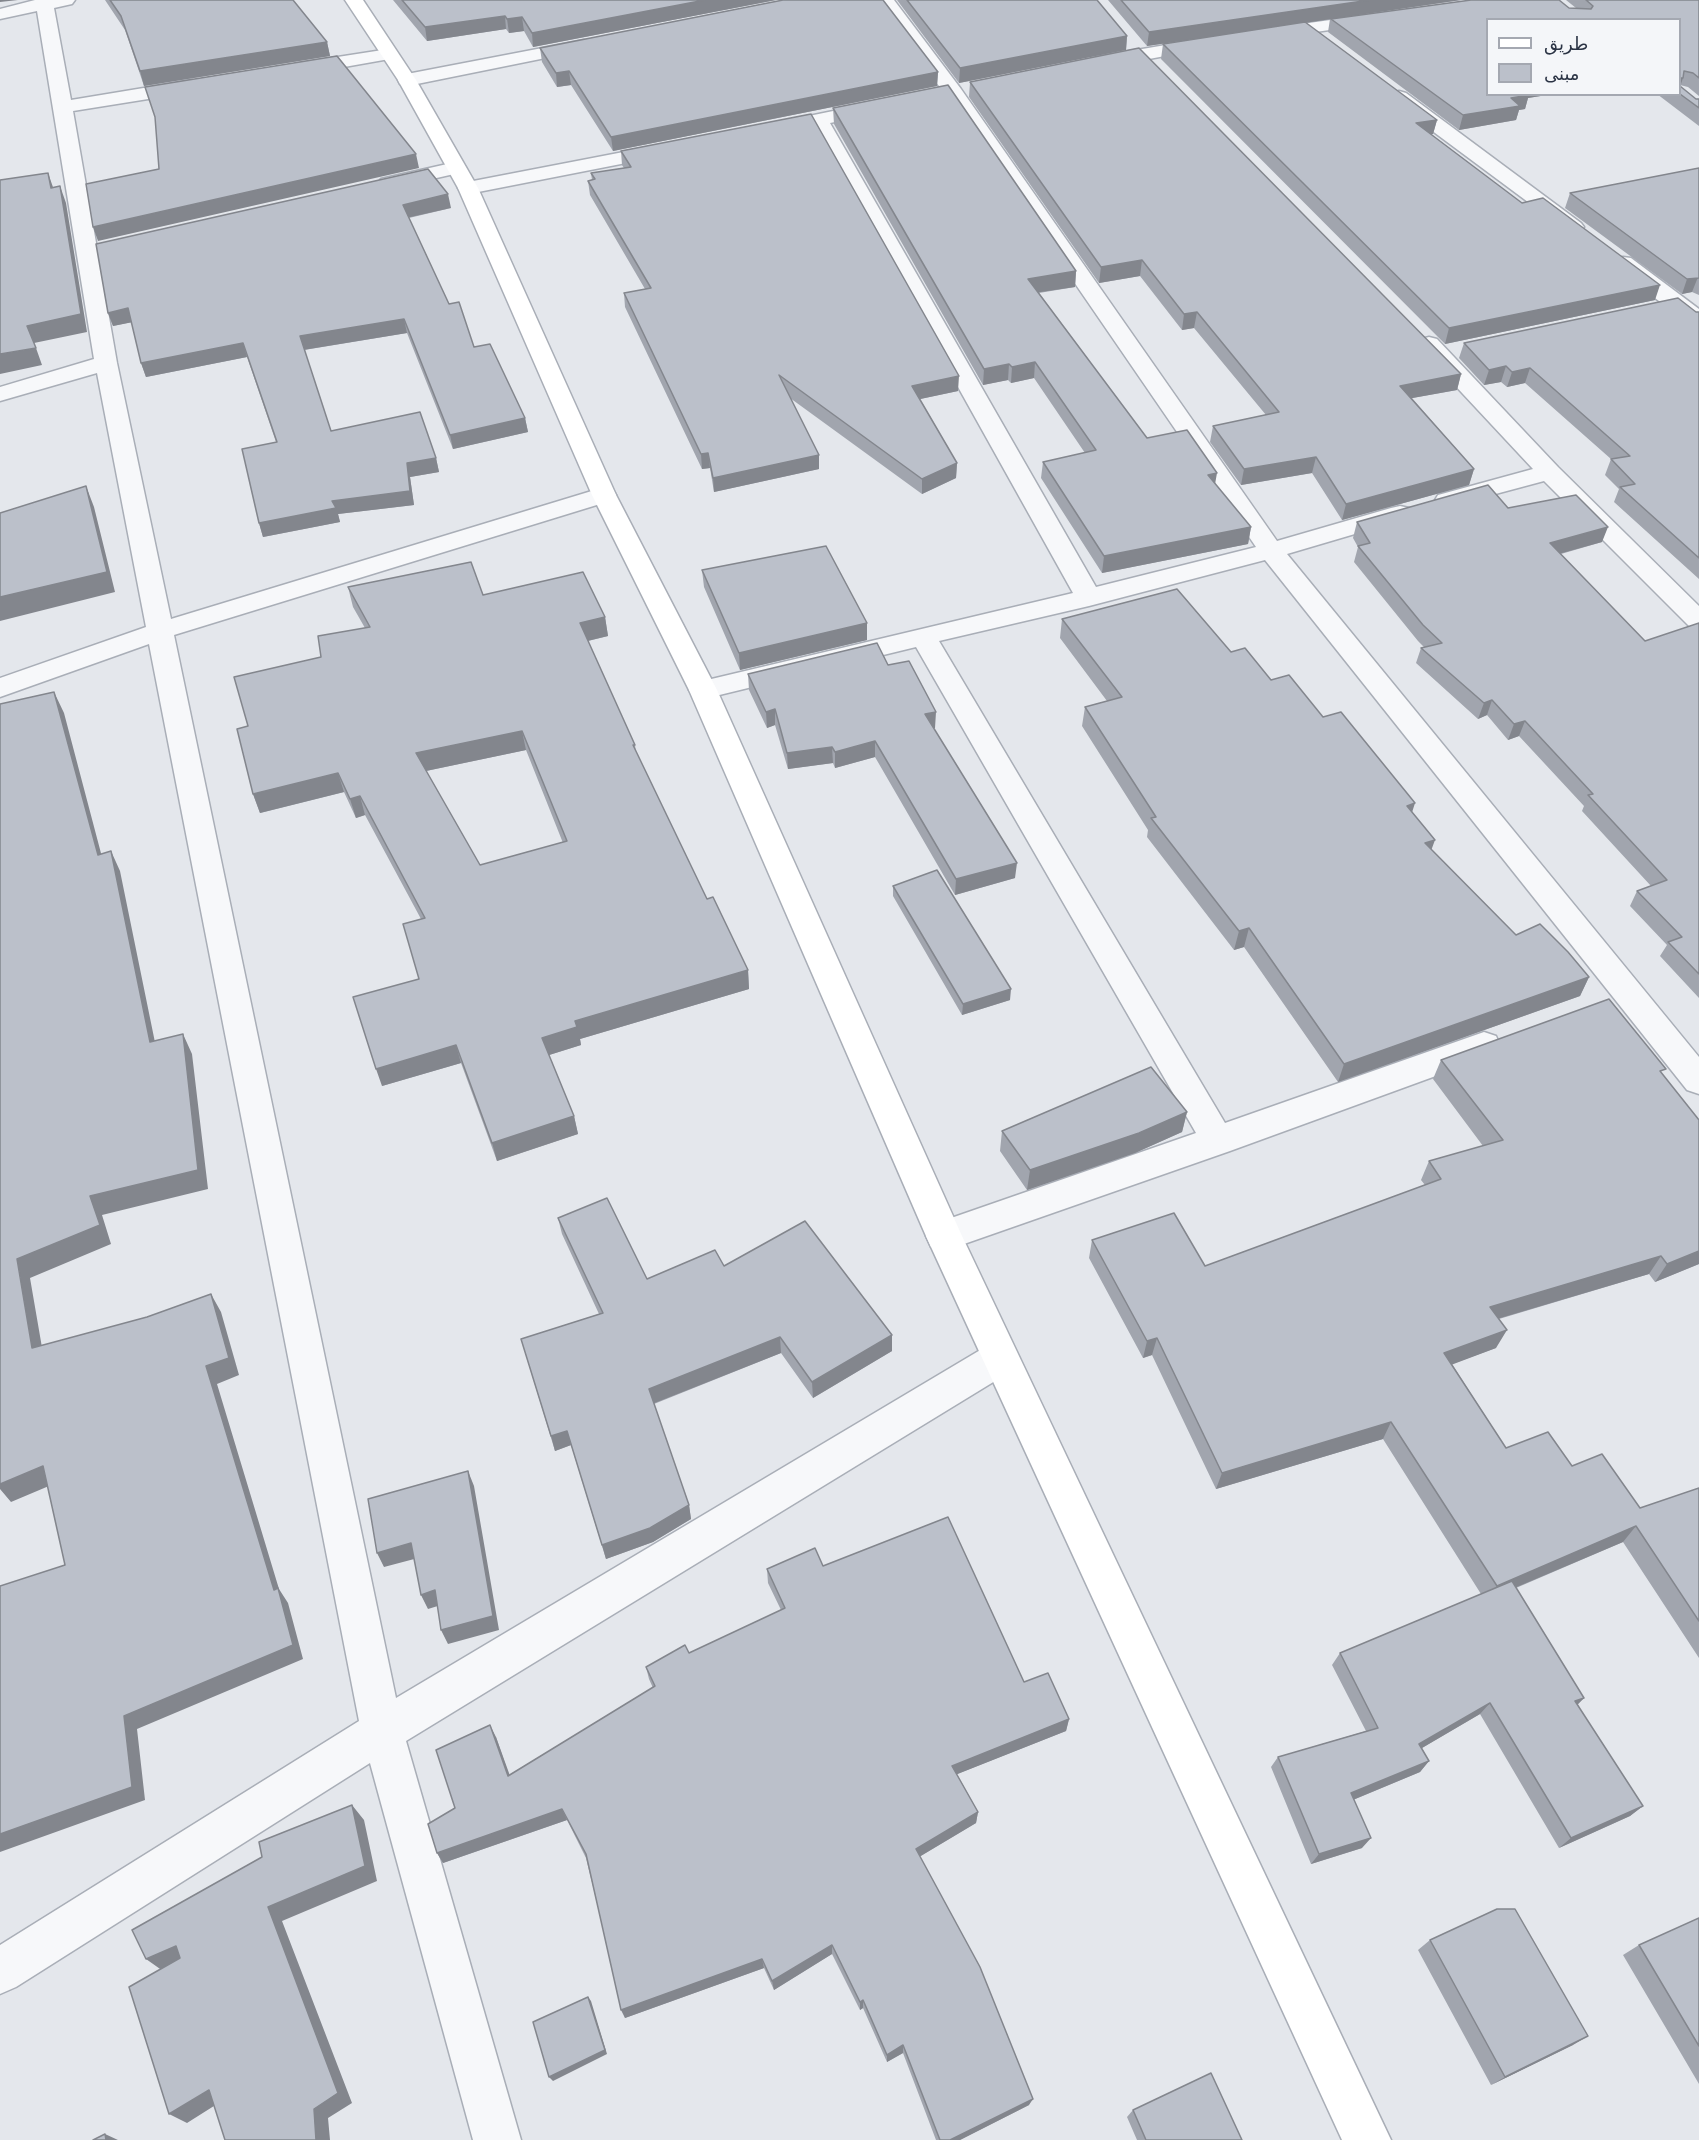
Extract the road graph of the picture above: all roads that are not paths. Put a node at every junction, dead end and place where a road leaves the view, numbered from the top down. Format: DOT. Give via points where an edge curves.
graph roads {
  1 [pos="354,0"];
  2 [pos="885,0"];
  3 [pos="52,1"];
  4 [pos="0,14"];
  5 [pos="1388,17"];
  6 [pos="1306,28"];
  7 [pos="1127,36"];
  8 [pos="1247,37"];
  9 [pos="605,41"];
  10 [pos="1224,41"];
  11 [pos="1325,42"];
  12 [pos="389,54"];
  13 [pos="1142,54"];
  14 [pos="1087,65"];
  15 [pos="1159,70"];
  16 [pos="284,71"];
  17 [pos="407,80"];
  18 [pos="215,82"];
  19 [pos="1382,84"];
  20 [pos="898,104"];
  21 [pos="64,107"];
  22 [pos="819,120"];
  23 [pos="749,133"];
  24 [pos="679,147"];
  25 [pos="462,178"];
  26 [pos="364,189"];
  27 [pos="1592,240"];
  28 [pos="1611,254"];
  29 [pos="1689,302"];
  30 [pos="1655,309"];
  31 [pos="1699,320"];
  32 [pos="1414,329"];
  33 [pos="1462,349"];
  34 [pos="1439,354"];
  35 [pos="106,363"];
  36 [pos="0,394"];
  37 [pos="1549,472"];
  38 [pos="604,495"];
  39 [pos="1272,552"];
  40 [pos="1089,598"];
  41 [pos="1699,621"];
  42 [pos="160,631"];
  43 [pos="924,638"];
  44 [pos="0,688"];
  45 [pos="703,690"];
  46 [pos="1627,994"];
  47 [pos="1594,1006"];
  48 [pos="1516,1034"];
  49 [pos="1699,1081"];
  50 [pos="1218,1141"];
  51 [pos="944,1236"];
  52 [pos="1000,1358"];
  53 [pos="382,1731"];
  54 [pos="0,1971"];
  55 [pos="497,2140"];
  56 [pos="1366,2140"];
  1 -- 12 [label="street"];
  2 -- 39 [label="street" via="954,92"];
  3 -- 4 [label="street"];
  3 -- 21 [label="street"];
  5 -- 6 [label="street"];
  6 -- 8 [label="street"];
  6 -- 11 [label="street"];
  7 -- 13 [label="street"];
  9 -- 17 [label="street"];
  10 -- 13 [label="street"];
  12 -- 16 [label="street"];
  12 -- 17 [label="street"];
  13 -- 14 [label="street"];
  13 -- 15 [label="street"];
  17 -- 25 [label="street"];
  18 -- 21 [label="street"];
  19 -- 27 [label="street"];
  20 -- 22 [label="street"];
  21 -- 35 [label="street" via="100,249"];
  22 -- 23 [label="street"];
  22 -- 40 [label="street"];
  24 -- 25 [label="street"];
  25 -- 26 [label="street"];
  25 -- 38 [label="street"];
  28 -- 29 [label="street"];
  29 -- 30 [label="street"];
  29 -- 31 [label="street"];
  32 -- 34 [label="street"];
  33 -- 34 [label="street"];
  34 -- 37 [label="street"];
  35 -- 36 [label="street"];
  35 -- 42 [label="street"];
  37 -- 39 [label="street"];
  37 -- 41 [label="street"];
  38 -- 42 [label="street"];
  38 -- 45 [label="street"];
  39 -- 40 [label="street"];
  39 -- 46 [label="street"];
  40 -- 43 [label="street"];
  42 -- 44 [label="street"];
  42 -- 53 [label="street"];
  43 -- 45 [label="street"];
  43 -- 50 [label="street"];
  45 -- 51 [label="street"];
  46 -- 47 [label="street"];
  46 -- 49 [label="street"];
  48 -- 50 [label="street"];
  50 -- 51 [label="street"];
  51 -- 52 [label="street"];
  52 -- 53 [label="street"];
  52 -- 56 [label="street"];
  53 -- 54 [label="street"];
  53 -- 55 [label="street"];
}
